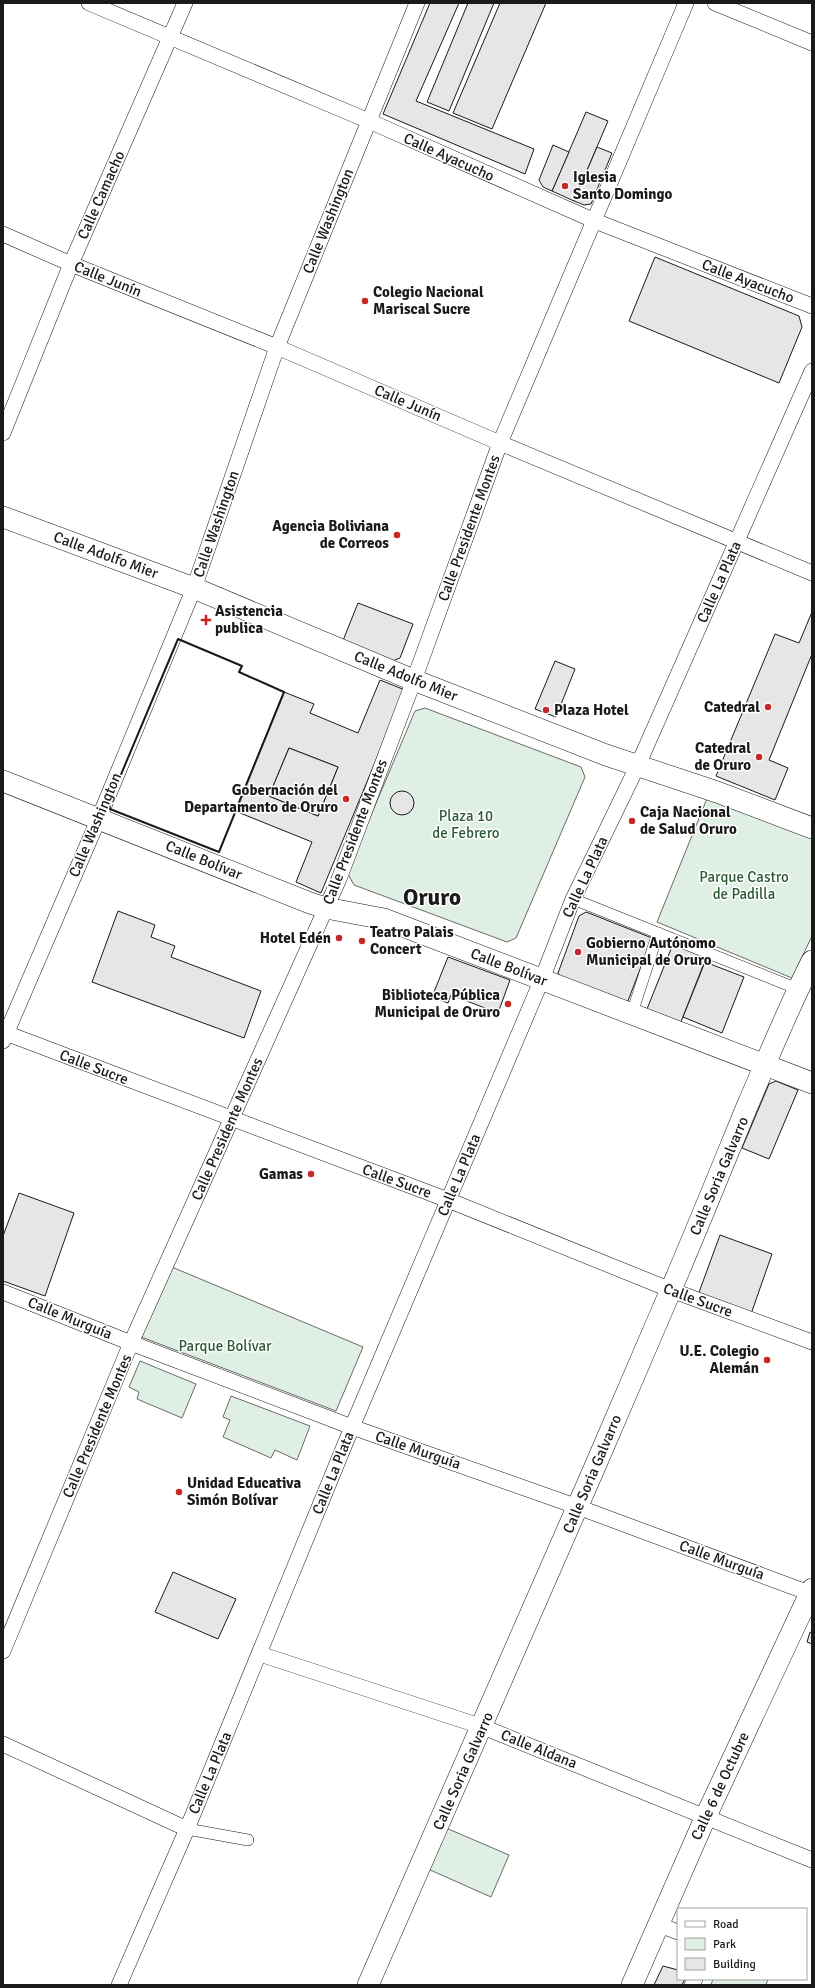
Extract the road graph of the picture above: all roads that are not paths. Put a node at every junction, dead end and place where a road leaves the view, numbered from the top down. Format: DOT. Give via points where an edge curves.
graph roads {
  1 [pos="88,3"];
  2 [pos="185,3"];
  3 [pos="417,3"];
  4 [pos="686,3"];
  5 [pos="715,3"];
  6 [pos="170,38"];
  7 [pos="812,42"];
  8 [pos="368,121"];
  9 [pos="595,221"];
  10 [pos="3,234"];
  11 [pos="71,264"];
  12 [pos="812,306"];
  13 [pos="277,347"];
  14 [pos="812,371"];
  15 [pos="3,434"];
  16 [pos="500,443"];
  17 [pos="3,517"];
  18 [pos="737,543"];
  19 [pos="812,573"];
  20 [pos="194,588"];
  21 [pos="414,680"];
  22 [pos="638,765"];
  23 [pos="3,781"];
  24 [pos="98,818"];
  25 [pos="812,828"];
  26 [pos="573,899"];
  27 [pos="326,908"];
  28 [pos="658,933"];
  29 [pos="812,961"];
  30 [pos="542,979"];
  31 [pos="798,989"];
  32 [pos="632,1013"];
  33 [pos="4,1036"];
  34 [pos="765,1064"];
  35 [pos="812,1083"];
  36 [pos="231,1120"];
  37 [pos="448,1200"];
  38 [pos="671,1290"];
  39 [pos="3,1292"];
  40 [pos="812,1342"];
  41 [pos="131,1343"];
  42 [pos="352,1427"];
  43 [pos="578,1507"];
  44 [pos="811,1592"];
  45 [pos="3,1651"];
  46 [pos="260,1654"];
  47 [pos="483,1727"];
  48 [pos="3,1744"];
  49 [pos="706,1816"];
  50 [pos="187,1829"];
  51 [pos="248,1840"];
  52 [pos="812,1860"];
  53 [pos="659,1925"];
  54 [pos="677,1932"];
  55 [pos="119,1985"];
  56 [pos="368,1985"];
  57 [pos="632,1985"];
  1 -- 6 [label="street, Calle Ayacucho"];
  2 -- 6 [label="street, Calle Camacho"];
  3 -- 8 [label="street, Calle Washington"];
  4 -- 9 [label="street, Calle Presidente Montes"];
  5 -- 7 [label="street"];
  6 -- 8 [label="street, Calle Ayacucho"];
  6 -- 11 [label="street, Calle Camacho"];
  8 -- 9 [label="street, Calle Ayacucho"];
  8 -- 13 [label="street, Calle Washington"];
  9 -- 12 [label="street, Calle Ayacucho"];
  9 -- 16 [label="street, Calle Presidente Montes"];
  10 -- 11 [label="street, Calle Junín"];
  11 -- 13 [label="street, Calle Junín"];
  11 -- 15 [label="street, Calle Camacho"];
  13 -- 16 [label="street, Calle Junín"];
  13 -- 20 [label="street, Calle Washington"];
  14 -- 18 [label="street, Calle La Plata"];
  16 -- 18 [label="street, Calle Junín"];
  16 -- 21 [label="street, Calle Presidente Montes"];
  17 -- 20 [label="main road, Calle Adolfo Mier"];
  18 -- 19 [label="street, Calle Junín"];
  18 -- 22 [label="street, Calle La Plata"];
  20 -- 21 [label="main road, Calle Adolfo Mier"];
  20 -- 24 [label="street, Calle Washington"];
  21 -- 22 [label="main road, Calle Adolfo Mier" via="606,755"];
  21 -- 27 [label="street, Calle Presidente Montes"];
  22 -- 25 [label="main road, Calle Adolfo Mier"];
  22 -- 26 [label="street, Calle La Plata"];
  23 -- 24 [label="main road, Calle Bolívar"];
  24 -- 27 [label="main road, Calle Bolívar"];
  24 -- 33 [label="street, Calle Washington"];
  26 -- 28 [label="street"];
  26 -- 30 [label="street, Calle La Plata"];
  27 -- 30 [label="main road, Calle Bolívar" via="384,920"];
  27 -- 36 [label="street, Calle Presidente Montes"];
  28 -- 31 [label="street"];
  28 -- 32 [label="street"];
  29 -- 31 [label="main road, Calle Soria Galvarro"];
  30 -- 32 [label="main road, Calle Bolívar"];
  30 -- 37 [label="street, Calle La Plata"];
  31 -- 34 [label="main road, Calle Soria Galvarro"];
  32 -- 34 [label="main road, Calle Bolívar"];
  33 -- 36 [label="street, Calle Sucre"];
  34 -- 35 [label="main road, Calle Bolívar"];
  34 -- 38 [label="main road, Calle Soria Galvarro"];
  36 -- 37 [label="street, Calle Sucre"];
  36 -- 41 [label="street, Calle Presidente Montes"];
  37 -- 38 [label="street, Calle Sucre"];
  37 -- 42 [label="street, Calle La Plata"];
  38 -- 40 [label="street, Calle Sucre"];
  38 -- 43 [label="main road, Calle Soria Galvarro"];
  39 -- 41 [label="street, Calle Murguía"];
  41 -- 42 [label="street, Calle Murguía"];
  41 -- 45 [label="street, Calle Presidente Montes"];
  42 -- 43 [label="street, Calle Murguía"];
  42 -- 46 [label="street, Calle La Plata"];
  43 -- 44 [label="street, Calle Murguía"];
  43 -- 47 [label="main road, Calle Soria Galvarro" via="509,1661"];
  44 -- 49 [label="main road, Calle 6 de Octubre"];
  46 -- 47 [label="street, Calle Aldana"];
  46 -- 50 [label="street, Calle La Plata"];
  47 -- 49 [label="street, Calle Aldana"];
  47 -- 56 [label="main road, Calle Soria Galvarro"];
  48 -- 50 [label="street"];
  49 -- 52 [label="street, Calle Aldana"];
  49 -- 53 [label="main road, Calle 6 de Octubre"];
  50 -- 51 [label="street"];
  50 -- 55 [label="street, Calle La Plata"];
  53 -- 54 [label="street"];
  53 -- 57 [label="main road, Calle 6 de Octubre"];
}
